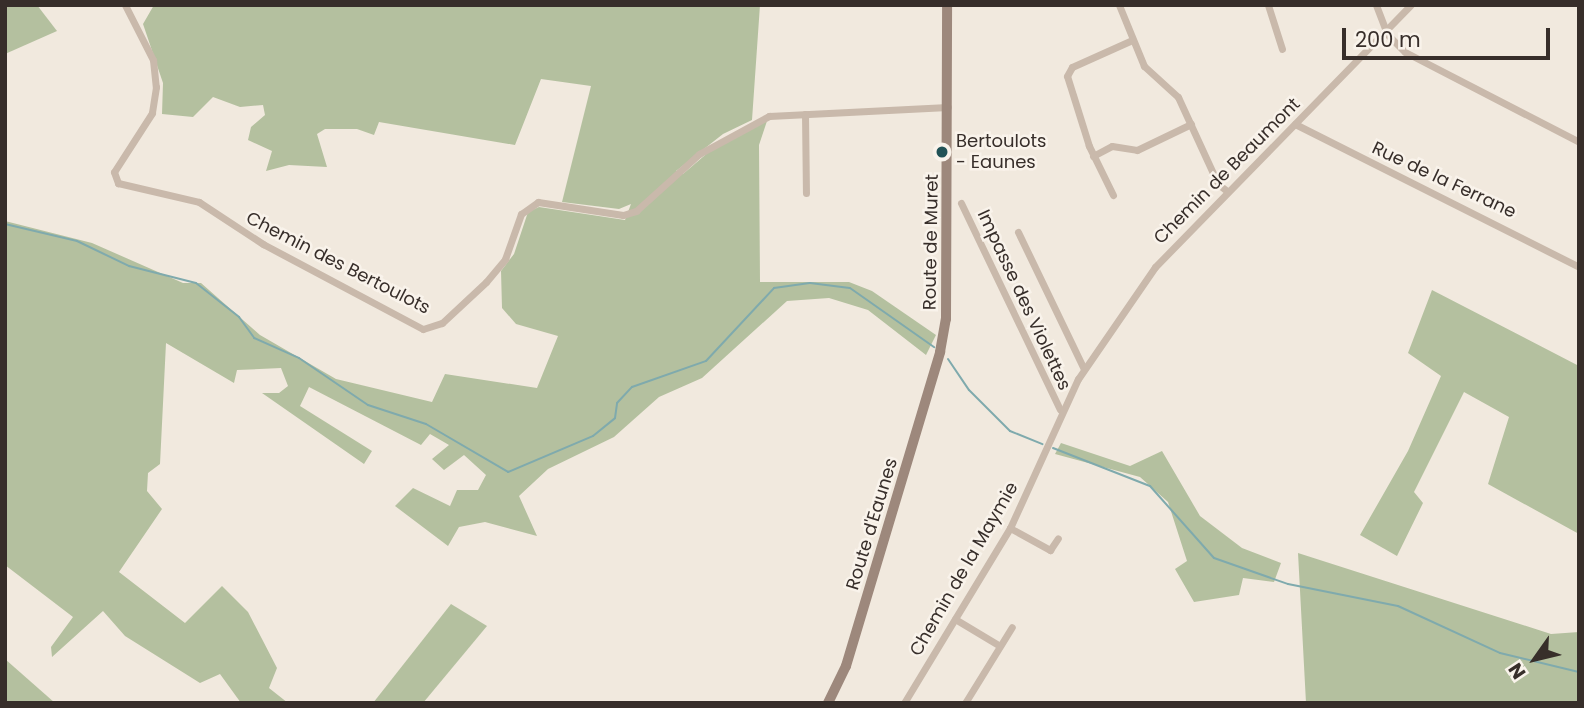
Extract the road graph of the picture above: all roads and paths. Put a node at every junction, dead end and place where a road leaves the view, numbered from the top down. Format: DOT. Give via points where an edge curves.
graph roads {
  1 [pos="125,5"];
  2 [pos="947,5"];
  3 [pos="1119,5"];
  4 [pos="1268,5"];
  5 [pos="1376,5"];
  6 [pos="1411,5"];
  7 [pos="1387,34"];
  8 [pos="1132,40"];
  9 [pos="1282,49"];
  10 [pos="948,107"];
  11 [pos="805,114"];
  12 [pos="1191,124"];
  13 [pos="1295,124"];
  14 [pos="1579,142"];
  15 [pos="1093,156"];
  16 [pos="1227,191"];
  17 [pos="806,194"];
  18 [pos="1113,195"];
  19 [pos="961,203"];
  20 [pos="1018,232"];
  21 [pos="1579,267"];
  22 [pos="940,352"];
  23 [pos="1084,369"];
  24 [pos="1060,410"];
  25 [pos="1048,449"];
  26 [pos="1010,528"];
  27 [pos="1058,538"];
  28 [pos="955,619"];
  29 [pos="1013,627"];
  30 [pos="1000,646"];
  31 [pos="828,703"];
  32 [pos="904,703"];
  33 [pos="965,703"];
  1 -- 11 [label="street, Chemin des Bertoulots" via="153,60 156,87 152,113 114,172 118,183 199,202 263,244 423,329 442,323 486,282 505,259 521,214 530,206 538,202 623,215 636,211 713,144 769,116"];
  2 -- 10 [label="main road, Route de Muret"];
  3 -- 8 [label="street"];
  4 -- 9 [label="street"];
  5 -- 7 [label="street"];
  6 -- 7 [label="street, Chemin de Beaumont"];
  7 -- 13 [label="street, Chemin de Beaumont"];
  7 -- 14 [label="street" via="1405,52"];
  8 -- 12 [label="street" via="1149,74 1176,93"];
  8 -- 15 [label="street" via="1068,71"];
  10 -- 11 [label="street, Chemin des Bertoulots"];
  10 -- 22 [label="main road, Route de Muret" via="946,319"];
  11 -- 17 [label="street"];
  12 -- 15 [label="street" via="1138,150 1115,146"];
  12 -- 16 [label="street" via="1218,184"];
  13 -- 16 [label="street, Chemin de Beaumont"];
  13 -- 21 [label="street, Rue de la Ferrane" via="1485,215"];
  15 -- 18 [label="street"];
  16 -- 23 [label="street, Chemin de Beaumont" via="1155,267"];
  19 -- 24 [label="street, Impasse des Violettes"];
  20 -- 23 [label="street"];
  22 -- 31 [label="main road, Route d'Eaunes" via="846,666"];
  23 -- 24 [label="street, Chemin de Beaumont"];
  24 -- 25 [label="street, Chemin de Beaumont"];
  25 -- 26 [label="street, Chemin de la Maymie"];
  26 -- 27 [label="street" via="1049,550"];
  26 -- 28 [label="street, Chemin de la Maymie"];
  28 -- 30 [label="street"];
  28 -- 32 [label="street, Chemin de la Maymie"];
  29 -- 30 [label="street"];
  30 -- 33 [label="street"];
}
